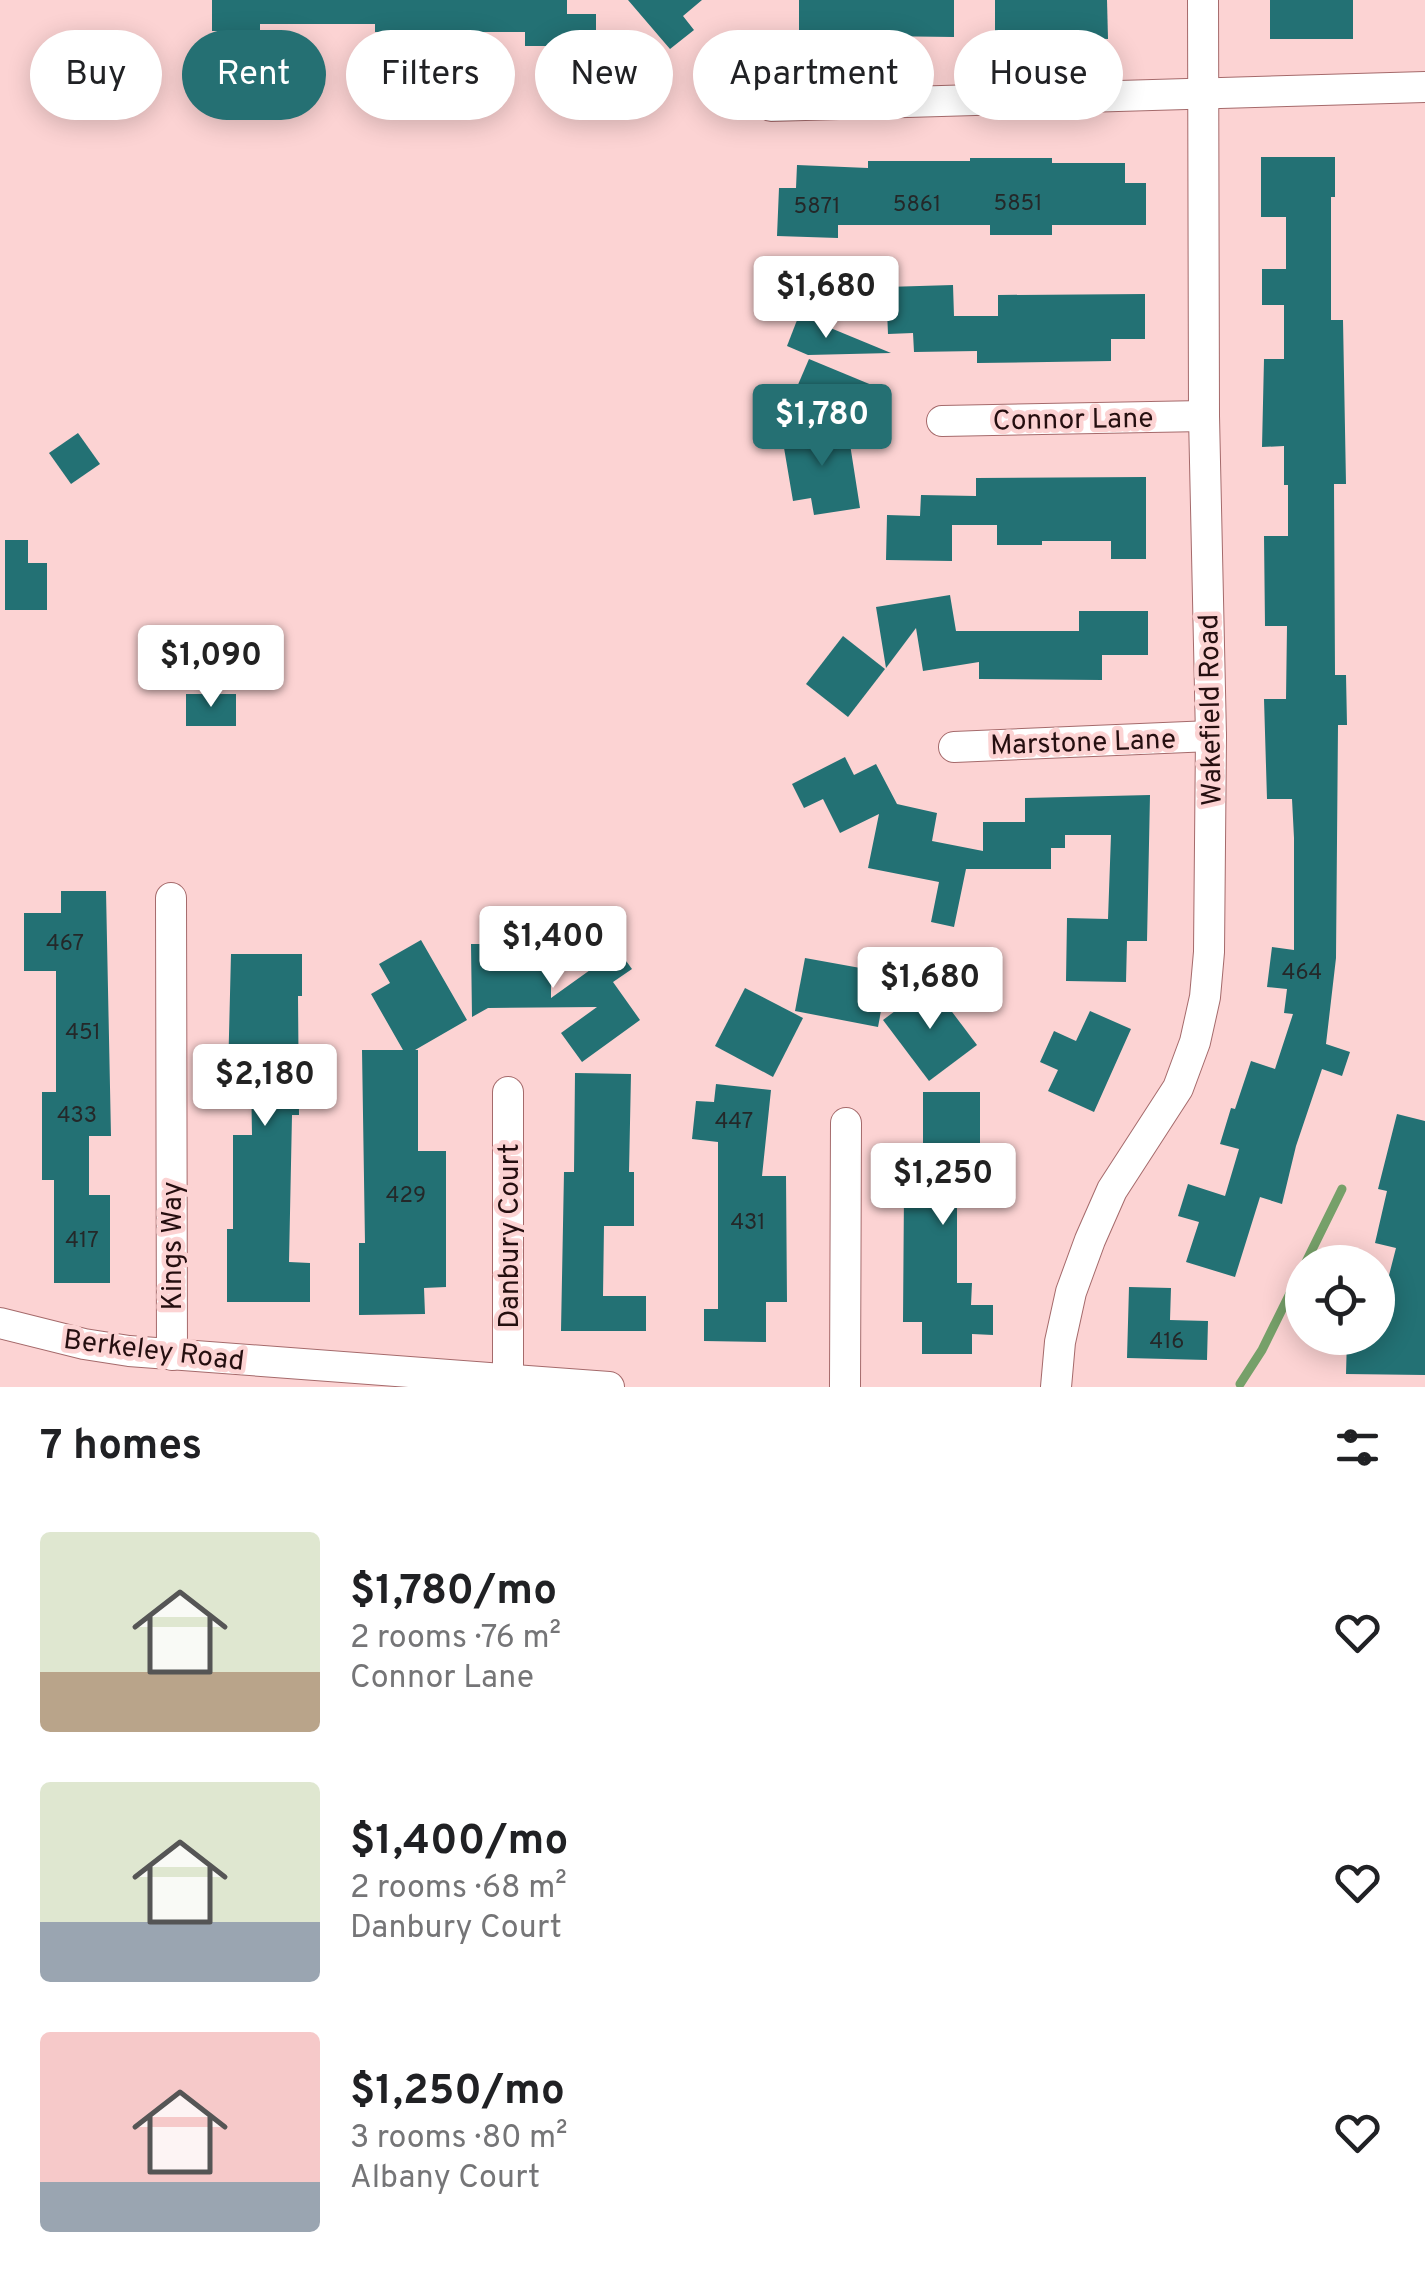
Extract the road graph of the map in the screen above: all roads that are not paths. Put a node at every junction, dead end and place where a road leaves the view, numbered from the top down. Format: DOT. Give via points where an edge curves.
graph roads {
  1 [pos="1203,0"];
  2 [pos="1425,88"];
  3 [pos="1202,96"];
  4 [pos="934,102"];
  5 [pos="1204,416"];
  6 [pos="942,421"];
  7 [pos="1211,736"];
  8 [pos="954,747"];
  9 [pos="171,898"];
  10 [pos="508,1092"];
  11 [pos="846,1124"];
  12 [pos="0,1323"];
  13 [pos="172,1355"];
  14 [pos="508,1380"];
  15 [pos="609,1387"];
  16 [pos="845,1387"];
  17 [pos="1056,1387"];
  1 -- 3 [label="street, Wakefield Road"];
  2 -- 3 [label="street"];
  3 -- 4 [label="street"];
  3 -- 5 [label="street, Wakefield Road"];
  5 -- 6 [label="street, Connor Lane"];
  5 -- 7 [label="street, Wakefield Road"];
  7 -- 8 [label="street, Marstone Lane"];
  7 -- 17 [label="street, Wakefield Road" via="1206,997 1178,1088 1112,1190 1090,1240 1064,1325"];
  9 -- 13 [label="street, Kings Way"];
  10 -- 14 [label="street, Danbury Court"];
  11 -- 16 [label="street"];
  12 -- 13 [label="street, Berkeley Road" via="84,1344"];
  13 -- 14 [label="street, Berkeley Road"];
  14 -- 15 [label="street, Berkeley Road"];
}
